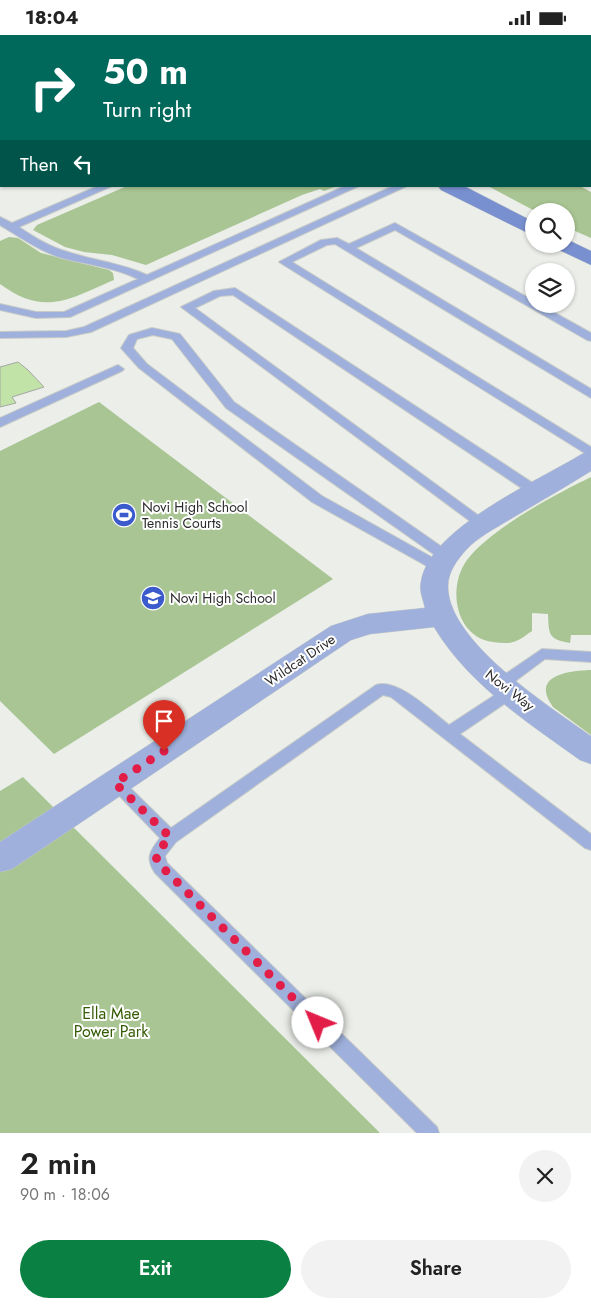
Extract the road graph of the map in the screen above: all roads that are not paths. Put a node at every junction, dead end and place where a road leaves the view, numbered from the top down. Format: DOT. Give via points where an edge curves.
graph roads {
  1 [pos="105,187"];
  2 [pos="352,187"];
  3 [pos="400,187"];
  4 [pos="450,187"];
  5 [pos="0,219"];
  6 [pos="525,225"];
  7 [pos="11,227"];
  8 [pos="348,248"];
  9 [pos="575,251"];
  10 [pos="591,259"];
  11 [pos="147,279"];
  12 [pos="0,307"];
  13 [pos="0,335"];
  14 [pos="591,338"];
  15 [pos="118,369"];
  16 [pos="591,394"];
  17 [pos="0,423"];
  18 [pos="591,453"];
  19 [pos="591,460"];
  20 [pos="537,492"];
  21 [pos="483,524"];
  22 [pos="443,562"];
  23 [pos="441,616"];
  24 [pos="591,657"];
  25 [pos="505,689"];
  26 [pos="449,733"];
  27 [pos="591,752"];
  28 [pos="115,783"];
  29 [pos="170,837"];
  30 [pos="591,843"];
  31 [pos="0,859"];
  32 [pos="430,1133"];
  1 -- 7 [label="lane"];
  2 -- 11 [label="lane"];
  3 -- 13 [label="lane" via="87,331"];
  4 -- 6 [label="main road"];
  5 -- 7 [label="lane"];
  7 -- 11 [label="lane" via="39,245 65,255 124,268"];
  8 -- 14 [label="lane" via="394,225"];
  8 -- 16 [label="lane"];
  8 -- 18 [label="lane" via="337,241 325,242 284,262"];
  9 -- 10 [label="main road"];
  11 -- 12 [label="lane" via="66,315 36,315"];
  15 -- 17 [label="lane"];
  19 -- 20 [label="street"];
  20 -- 21 [label="street"];
  20 -- 21 [label="lane" via="234,291 218,293 186,307"];
  21 -- 22 [label="street" via="457,543"];
  22 -- 22 [label="lane" via="230,405 176,336 152,331 134,337 127,348 143,366 309,493"];
  22 -- 23 [label="street" via="433,590"];
  23 -- 25 [label="street, Novi Way" via="471,659"];
  23 -- 28 [label="street, Wildcat Drive" via="368,624 341,633"];
  24 -- 25 [label="lane" via="542,654"];
  25 -- 26 [label="lane"];
  25 -- 27 [label="street, Novi Way"];
  26 -- 29 [label="lane" via="395,691 381,689"];
  26 -- 30 [label="lane"];
  28 -- 29 [label="lane"];
  28 -- 31 [label="street, Wildcat Drive"];
  29 -- 32 [label="lane" via="156,854 161,868"];
}
